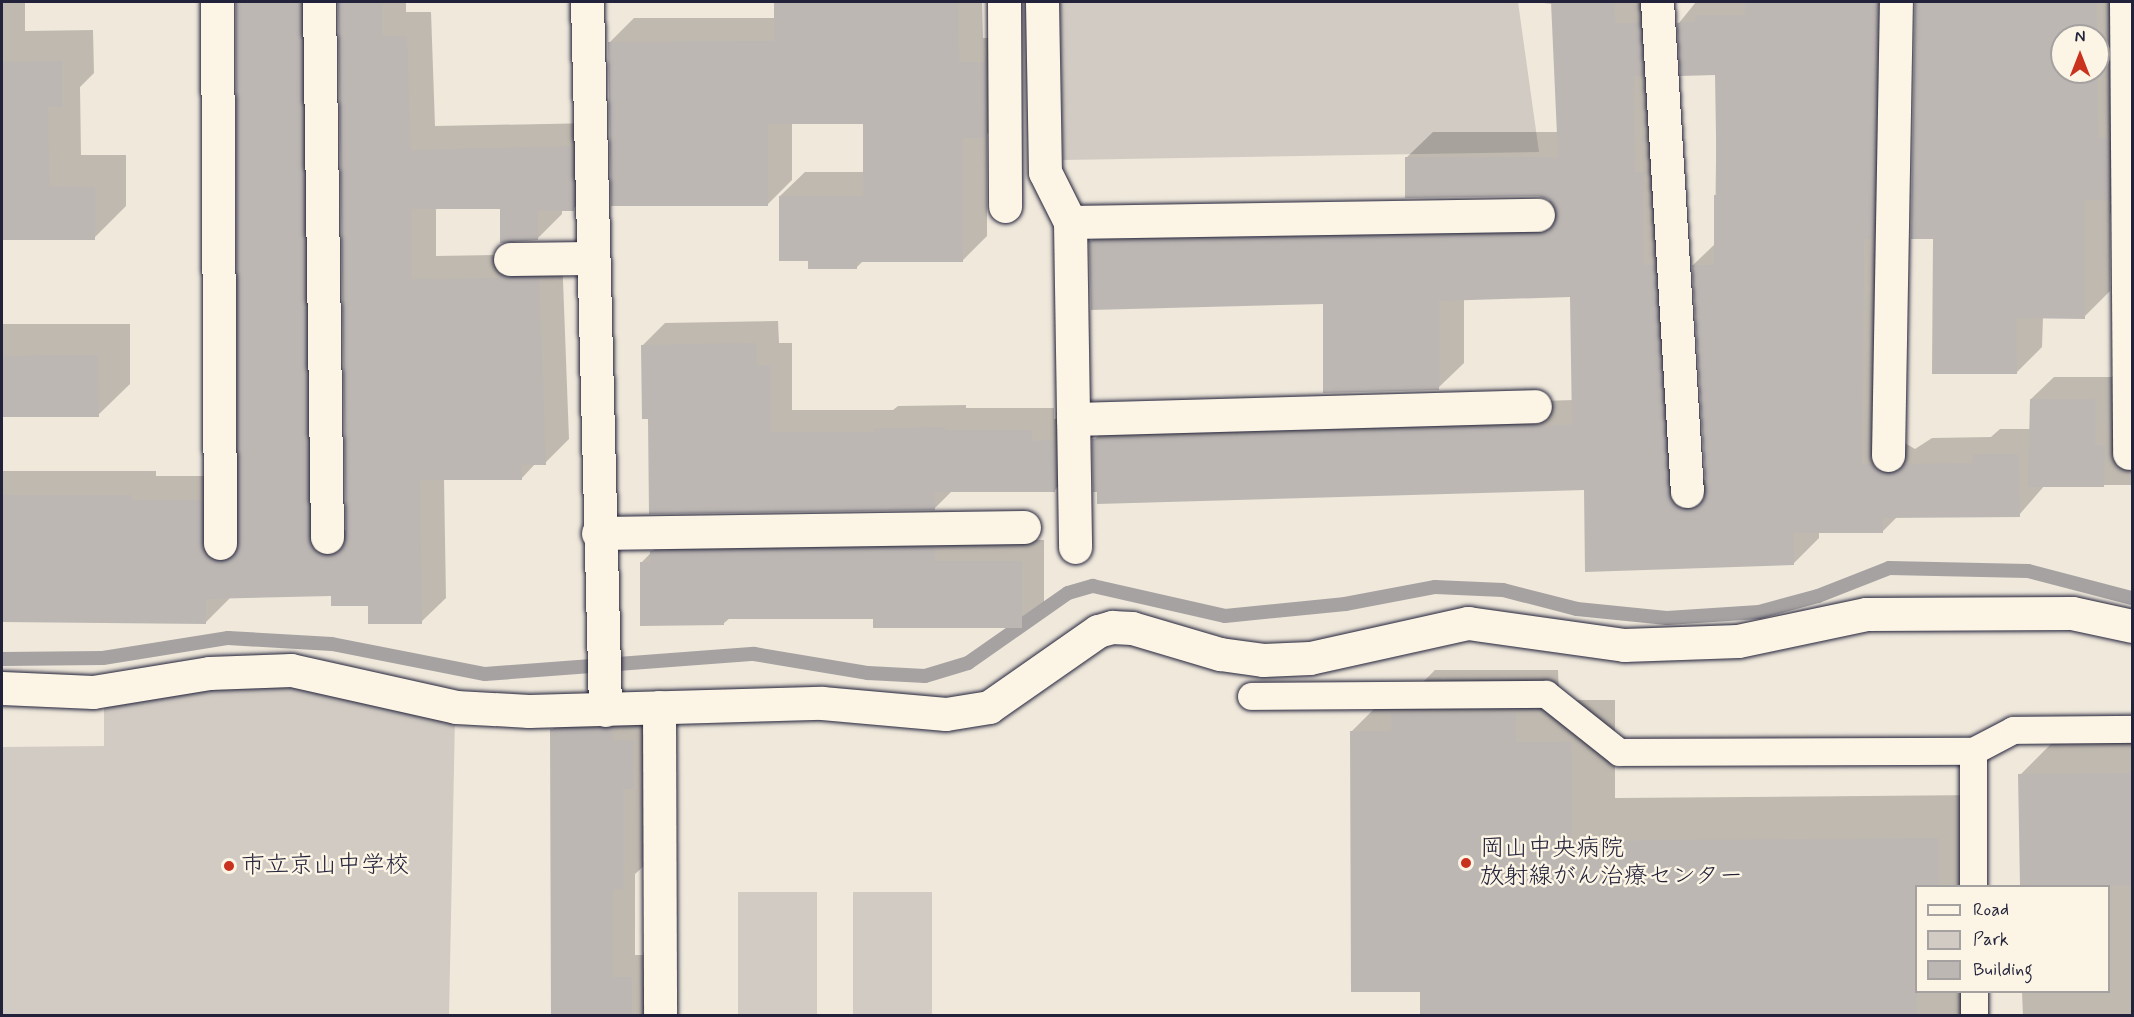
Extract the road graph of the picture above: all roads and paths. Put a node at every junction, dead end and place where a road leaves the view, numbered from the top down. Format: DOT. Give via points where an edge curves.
graph roads {
  1 [pos="217,2"];
  2 [pos="319,2"];
  3 [pos="587,2"];
  4 [pos="1004,2"];
  5 [pos="1042,2"];
  6 [pos="1657,2"];
  7 [pos="1896,2"];
  8 [pos="2126,2"];
  9 [pos="1005,206"];
  10 [pos="1538,215"];
  11 [pos="1070,222"];
  12 [pos="592,258"];
  13 [pos="510,259"];
  14 [pos="1535,406"];
  15 [pos="1073,419"];
  16 [pos="2129,453"];
  17 [pos="1888,455"];
  18 [pos="1687,491"];
  19 [pos="1024,527"];
  20 [pos="598,533"];
  21 [pos="327,537"];
  22 [pos="220,543"];
  23 [pos="1075,547"];
  24 [pos="2133,626"];
  25 [pos="2,688"];
  26 [pos="1251,696"];
  27 [pos="604,704"];
  28 [pos="659,707"];
  29 [pos="2133,729"];
  30 [pos="1973,751"];
  31 [pos="1973,885"];
  32 [pos="1974,993"];
  33 [pos="660,1016"];
  34 [pos="1974,1016"];
  1 -- 22 [label="street"];
  2 -- 21 [label="street"];
  3 -- 12 [label="street"];
  4 -- 9 [label="street"];
  5 -- 11 [label="street" via="1045,172"];
  6 -- 18 [label="street"];
  7 -- 17 [label="street"];
  8 -- 16 [label="street"];
  10 -- 11 [label="street"];
  11 -- 15 [label="street"];
  12 -- 13 [label="street"];
  12 -- 20 [label="street"];
  14 -- 15 [label="street"];
  15 -- 23 [label="street"];
  19 -- 20 [label="street"];
  20 -- 27 [label="street"];
  24 -- 28 [label="street" via="2072,613 1866,614 1738,641 1624,645 1468,623 1310,658 1263,660 1220,654 1132,628 1112,627 1098,632 988,707 968,713 822,703"];
  25 -- 27 [label="street" via="93,692 209,672 291,670 456,707 529,711"];
  26 -- 30 [label="lane" via="1546,694 1619,752"];
  27 -- 28 [label="street"];
  28 -- 33 [label="street"];
  29 -- 30 [label="lane" via="2013,730"];
  30 -- 31 [label="lane"];
  32 -- 34 [label="lane"];
}
